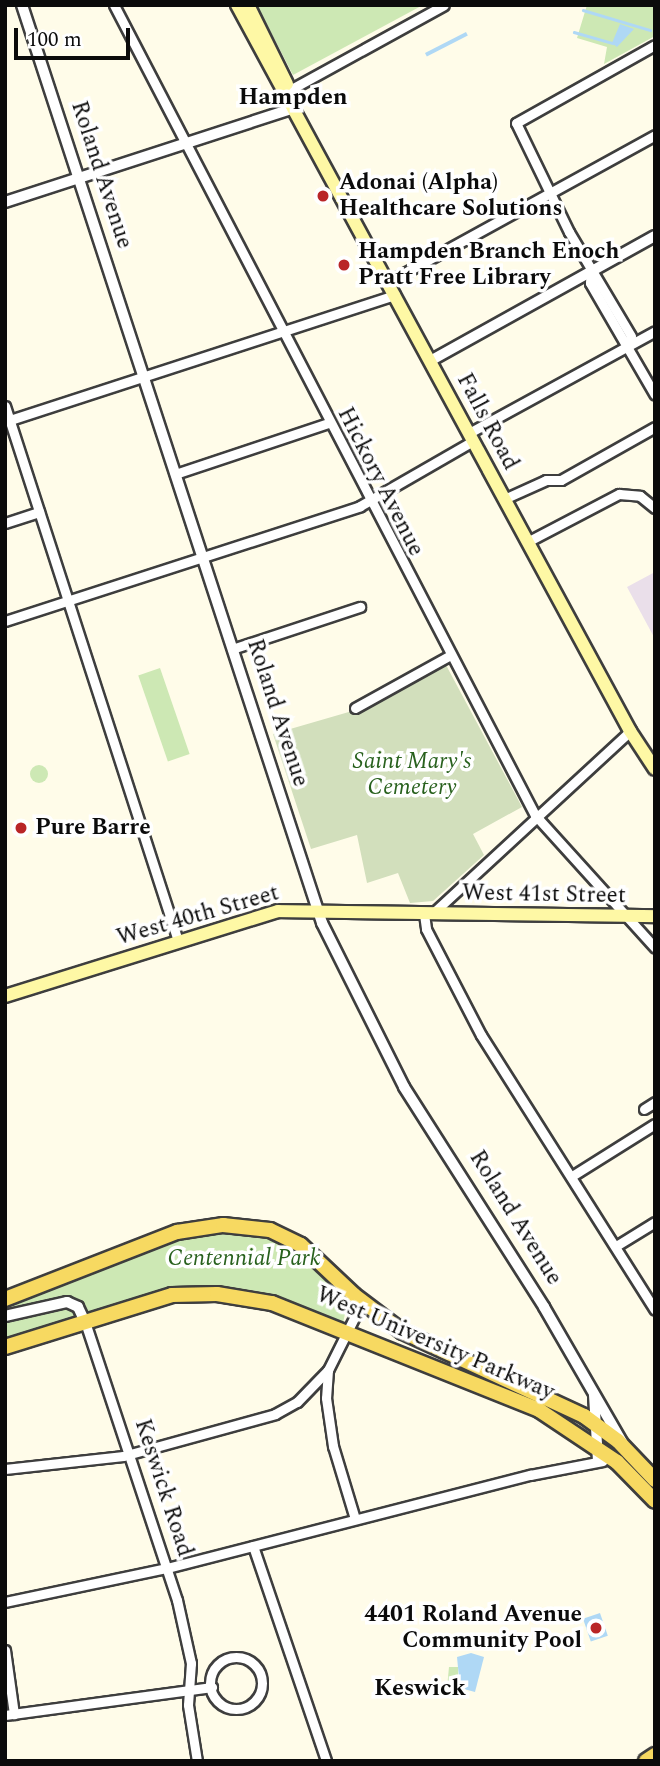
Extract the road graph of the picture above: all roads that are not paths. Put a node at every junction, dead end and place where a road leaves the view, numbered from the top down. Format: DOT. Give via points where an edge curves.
graph roads {
  1 [pos="22,5"];
  2 [pos="114,5"];
  3 [pos="237,5"];
  4 [pos="248,5"];
  5 [pos="444,5"];
  6 [pos="655,45"];
  7 [pos="286,92"];
  8 [pos="295,108"];
  9 [pos="655,135"];
  10 [pos="186,144"];
  11 [pos="78,179"];
  12 [pos="551,192"];
  13 [pos="5,202"];
  14 [pos="655,236"];
  15 [pos="591,271"];
  16 [pos="388,282"];
  17 [pos="395,295"];
  18 [pos="655,331"];
  19 [pos="282,332"];
  20 [pos="628,345"];
  21 [pos="430,361"];
  22 [pos="144,377"];
  23 [pos="655,396"];
  24 [pos="5,407"];
  25 [pos="7,421"];
  26 [pos="328,423"];
  27 [pos="655,427"];
  28 [pos="471,437"];
  29 [pos="175,474"];
  30 [pos="504,499"];
  31 [pos="368,501"];
  32 [pos="655,508"];
  33 [pos="39,512"];
  34 [pos="5,523"];
  35 [pos="527,542"];
  36 [pos="202,557"];
  37 [pos="68,601"];
  38 [pos="360,607"];
  39 [pos="5,621"];
  40 [pos="232,649"];
  41 [pos="449,656"];
  42 [pos="355,708"];
  43 [pos="630,731"];
  44 [pos="655,769"];
  45 [pos="535,815"];
  46 [pos="317,910"];
  47 [pos="428,914"];
  48 [pos="655,916"];
  49 [pos="626,917"];
  50 [pos="178,941"];
  51 [pos="655,948"];
  52 [pos="5,996"];
  53 [pos="655,1102"];
  54 [pos="644,1109"];
  55 [pos="655,1124"];
  56 [pos="572,1176"];
  57 [pos="655,1222"];
  58 [pos="616,1246"];
  59 [pos="5,1299"];
  60 [pos="362,1302"];
  61 [pos="655,1310"];
  62 [pos="5,1315"];
  63 [pos="85,1322"];
  64 [pos="347,1330"];
  65 [pos="5,1348"];
  66 [pos="328,1370"];
  67 [pos="593,1389"];
  68 [pos="308,1391"];
  69 [pos="326,1398"];
  70 [pos="598,1425"];
  71 [pos="623,1453"];
  72 [pos="129,1454"];
  73 [pos="598,1454"];
  74 [pos="5,1469"];
  75 [pos="655,1480"];
  76 [pos="655,1501"];
  77 [pos="355,1519"];
  78 [pos="253,1546"];
  79 [pos="167,1568"];
  80 [pos="5,1602"];
  81 [pos="5,1650"];
  82 [pos="212,1686"];
  83 [pos="189,1689"];
  84 [pos="9,1715"];
  85 [pos="654,1759"];
  86 [pos="197,1761"];
  87 [pos="326,1761"];
  88 [pos="646,1761"];
  1 -- 11 [label="street, Roland Avenue"];
  2 -- 10 [label="street, Hickory Avenue"];
  3 -- 7 [label="main road, Falls Road"];
  4 -- 7 [label="main road, Falls Road" via="286,82"];
  5 -- 7 [label="street"];
  6 -- 12 [label="street" via="516,123"];
  7 -- 8 [label="main road, Falls Road"];
  8 -- 10 [label="street"];
  8 -- 16 [label="main road, Falls Road"];
  9 -- 12 [label="street"];
  10 -- 11 [label="street"];
  10 -- 19 [label="street, Hickory Avenue"];
  11 -- 13 [label="street"];
  11 -- 22 [label="street, Roland Avenue"];
  12 -- 15 [label="street"];
  12 -- 16 [label="street"];
  14 -- 15 [label="street"];
  15 -- 20 [label="street" via="600,277 631,336"];
  15 -- 21 [label="street"];
  16 -- 17 [label="main road, Falls Road"];
  17 -- 19 [label="street"];
  17 -- 21 [label="main road, Falls Road"];
  18 -- 20 [label="street"];
  19 -- 22 [label="street"];
  19 -- 26 [label="street, Hickory Avenue"];
  20 -- 23 [label="street"];
  20 -- 28 [label="street"];
  21 -- 28 [label="main road, Falls Road"];
  22 -- 25 [label="street"];
  22 -- 29 [label="street, Roland Avenue"];
  24 -- 25 [label="street"];
  25 -- 33 [label="street"];
  26 -- 29 [label="street"];
  26 -- 31 [label="street, Hickory Avenue"];
  27 -- 30 [label="street" via="561,480 546,480"];
  28 -- 30 [label="main road, Falls Road"];
  28 -- 31 [label="street"];
  29 -- 36 [label="street, Roland Avenue"];
  30 -- 35 [label="main road, Falls Road"];
  31 -- 36 [label="street"];
  31 -- 41 [label="street, Hickory Avenue"];
  32 -- 35 [label="street" via="627,492"];
  33 -- 34 [label="street"];
  33 -- 37 [label="street"];
  35 -- 43 [label="main road, Falls Road"];
  36 -- 37 [label="street"];
  36 -- 40 [label="street, Roland Avenue"];
  37 -- 39 [label="street"];
  37 -- 50 [label="street"];
  38 -- 40 [label="street"];
  40 -- 46 [label="street, Roland Avenue"];
  41 -- 42 [label="street"];
  41 -- 45 [label="street, Hickory Avenue"];
  43 -- 44 [label="main road, Falls Road"];
  43 -- 45 [label="street"];
  45 -- 47 [label="street"];
  45 -- 49 [label="street, Hickory Avenue"];
  46 -- 47 [label="main road, West 40th Street"];
  46 -- 50 [label="main road, West 40th Street" via="264,914"];
  46 -- 67 [label="street, Roland Avenue" via="404,1087"];
  47 -- 49 [label="main road, West 41st Street"];
  47 -- 56 [label="street" via="426,929 471,1016"];
  48 -- 49 [label="main road, West 41st Street"];
  49 -- 51 [label="street, Hickory Avenue"];
  50 -- 52 [label="main road, West 40th Street"];
  53 -- 54 [label="street"];
  55 -- 56 [label="street"];
  56 -- 58 [label="street"];
  57 -- 58 [label="street"];
  58 -- 61 [label="street"];
  59 -- 60 [label="main road, West University Parkway" via="154,1239 223,1225 260,1227 294,1241"];
  60 -- 64 [label="street"];
  60 -- 70 [label="main road, West University Parkway" via="418,1340 536,1391"];
  62 -- 63 [label="street" via="67,1302 78,1307"];
  63 -- 64 [label="main road, West University Parkway" via="148,1300 201,1293 272,1303"];
  63 -- 65 [label="main road, West University Parkway"];
  63 -- 72 [label="street, Keswick Road"];
  64 -- 66 [label="street"];
  64 -- 73 [label="main road, West University Parkway" via="539,1410"];
  66 -- 68 [label="street"];
  66 -- 69 [label="street"];
  67 -- 70 [label="street, Roland Avenue"];
  67 -- 71 [label="street, Roland Avenue"];
  68 -- 69 [label="street"];
  68 -- 72 [label="street" via="275,1414"];
  69 -- 77 [label="street" via="333,1446"];
  70 -- 71 [label="main road, West University Parkway"];
  70 -- 73 [label="street, Roland Avenue"];
  71 -- 73 [label="main road, Roland Avenue"];
  71 -- 75 [label="main road, Roland Avenue"];
  71 -- 76 [label="main road, Roland Avenue"];
  72 -- 74 [label="street"];
  72 -- 79 [label="street, Keswick Road"];
  73 -- 77 [label="street"];
  77 -- 78 [label="street"];
  78 -- 79 [label="street"];
  78 -- 87 [label="street"];
  79 -- 80 [label="street"];
  79 -- 83 [label="street, Keswick Road" via="189,1652"];
  81 -- 84 [label="street"];
  82 -- 82 [label="street" via="216,1665 243,1658 258,1667 262,1691 252,1703 225,1707 218,1703"];
  82 -- 83 [label="street"];
  83 -- 84 [label="street"];
  83 -- 86 [label="street, Keswick Road"];
  85 -- 88 [label="main road"];
}
